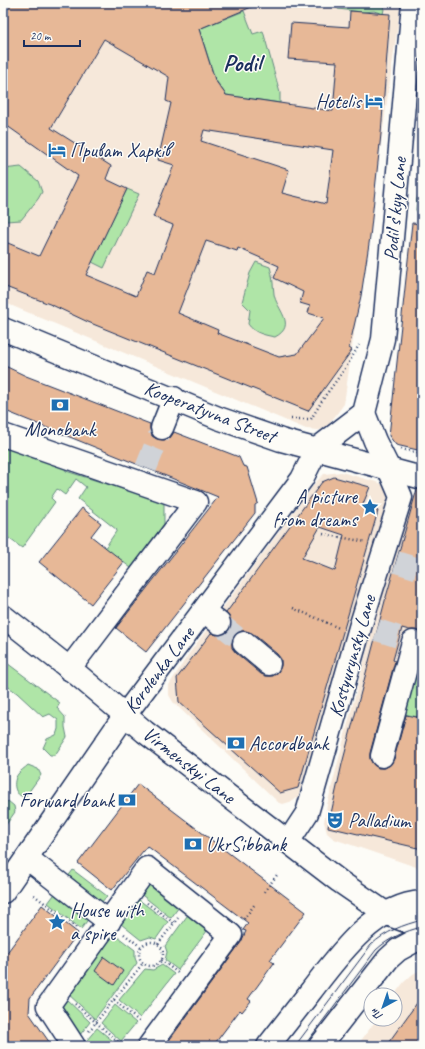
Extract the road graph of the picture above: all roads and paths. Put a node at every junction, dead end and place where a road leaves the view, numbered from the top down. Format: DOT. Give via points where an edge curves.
graph roads {
  1 [pos="413,3"];
  2 [pos="3,329"];
  3 [pos="359,344"];
  4 [pos="174,398"];
  5 [pos="364,413"];
  6 [pos="291,418"];
  7 [pos="162,428"];
  8 [pos="3,435"];
  9 [pos="317,450"];
  10 [pos="389,469"];
  11 [pos="422,478"];
  12 [pos="323,534"];
  13 [pos="382,554"];
  14 [pos="293,608"];
  15 [pos="3,616"];
  16 [pos="361,628"];
  17 [pos="411,641"];
  18 [pos="244,643"];
  19 [pos="269,664"];
  20 [pos="69,669"];
  21 [pos="125,715"];
  22 [pos="382,756"];
  23 [pos="288,842"];
  24 [pos="27,858"];
  25 [pos="277,875"];
  26 [pos="131,890"];
  27 [pos="3,892"];
  28 [pos="264,892"];
  29 [pos="34,895"];
  30 [pos="190,902"];
  31 [pos="422,902"];
  32 [pos="387,914"];
  33 [pos="174,923"];
  34 [pos="422,927"];
  35 [pos="116,928"];
  36 [pos="422,937"];
  37 [pos="95,942"];
  38 [pos="158,944"];
  39 [pos="141,947"];
  40 [pos="143,963"];
  41 [pos="59,990"];
  42 [pos="114,1000"];
  43 [pos="96,1022"];
  44 [pos="80,1040"];
  45 [pos="152,1041"];
  46 [pos="123,1046"];
  47 [pos="268,1046"];
  48 [pos="320,1046"];
  1 -- 5 [label="main road, Podilʹsʹkyy Lane" via="383,339"];
  2 -- 4 [label="main road, Kooperatyvna Street"];
  3 -- 6 [label="path" via="311,419"];
  4 -- 7 [label="main road"];
  4 -- 9 [label="main road, Kooperatyvna Street" via="218,418"];
  5 -- 9 [label="main road"];
  5 -- 10 [label="main road"];
  8 -- 20 [label="main road" via="143,476 196,502"];
  9 -- 10 [label="main road, Kooperatyvna Street"];
  9 -- 21 [label="main road, Korolenka Lane" via="302,479 211,617"];
  10 -- 11 [label="main road, Kooperatyvna Street"];
  10 -- 13 [label="main road, Kostyurynsky Lane" via="401,497"];
  12 -- 13 [label="path"];
  13 -- 16 [label="main road, Kostyurynsky Lane"];
  14 -- 16 [label="path"];
  15 -- 20 [label="main road, Virmenskyi Lane"];
  16 -- 23 [label="main road, Kostyurynsky Lane" via="307,813"];
  17 -- 22 [label="main road"];
  18 -- 19 [label="main road"];
  20 -- 21 [label="main road, Virmenskyi Lane"];
  21 -- 23 [label="main road, Virmenskyi Lane"];
  21 -- 24 [label="main road, Korolenka Lane"];
  23 -- 32 [label="main road, Virmenskyi Lane"];
  24 -- 27 [label="main road, Korolenka Lane"];
  24 -- 35 [label="main road"];
  25 -- 28 [label="path"];
  26 -- 30 [label="main road" via="148,868"];
  26 -- 33 [label="path"];
  26 -- 35 [label="main road"];
  29 -- 37 [label="path"];
  30 -- 33 [label="path"];
  30 -- 45 [label="main road" via="231,935"];
  31 -- 32 [label="main road"];
  32 -- 34 [label="main road, Virmenskyi Lane"];
  32 -- 47 [label="main road" via="352,940"];
  33 -- 38 [label="path"];
  35 -- 37 [label="main road"];
  35 -- 39 [label="path"];
  36 -- 48 [label="main road" via="398,950 388,959"];
  37 -- 41 [label="main road"];
  38 -- 39 [label="path" via="149,942"];
  38 -- 40 [label="path" via="163,953 161,960 150,965"];
  39 -- 40 [label="path" via="139,956"];
  40 -- 42 [label="path"];
  41 -- 43 [label="path"];
  41 -- 44 [label="main road" via="48,1006"];
  42 -- 43 [label="path"];
  42 -- 45 [label="path"];
  43 -- 44 [label="path"];
  43 -- 46 [label="path"];
}
